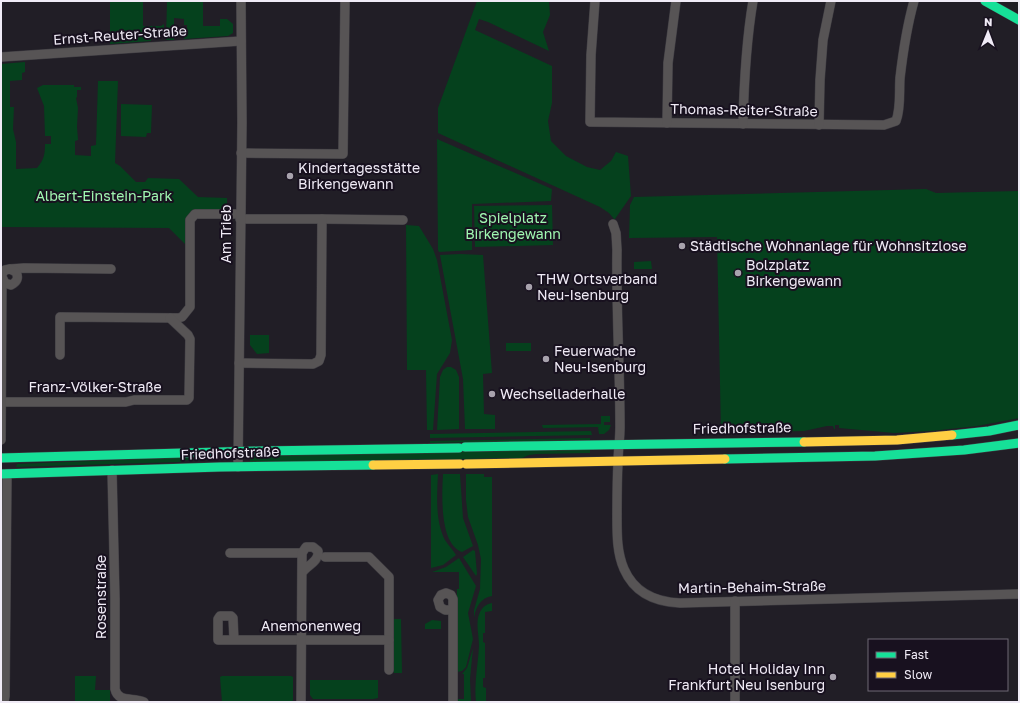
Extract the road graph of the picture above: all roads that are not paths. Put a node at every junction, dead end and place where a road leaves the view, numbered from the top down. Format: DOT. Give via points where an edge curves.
graph roads {
  1 [pos="241,1"];
  2 [pos="345,1"];
  3 [pos="595,1"];
  4 [pos="676,1"];
  5 [pos="753,1"];
  6 [pos="831,1"];
  7 [pos="914,1"];
  8 [pos="985,1"];
  9 [pos="1019,20"];
  10 [pos="241,41"];
  11 [pos="1,56"];
  12 [pos="667,123"];
  13 [pos="743,124"];
  14 [pos="819,125"];
  15 [pos="241,153"];
  16 [pos="240,216"];
  17 [pos="322,219"];
  18 [pos="403,220"];
  19 [pos="613,224"];
  20 [pos="10,269"];
  21 [pos="111,269"];
  22 [pos="2,278"];
  23 [pos="170,318"];
  24 [pos="60,355"];
  25 [pos="239,362"];
  26 [pos="1,402"];
  27 [pos="1019,425"];
  28 [pos="1,440"];
  29 [pos="1019,442"];
  30 [pos="619,444"];
  31 [pos="238,452"];
  32 [pos="1,458"];
  33 [pos="618,461"];
  34 [pos="238,467"];
  35 [pos="112,470"];
  36 [pos="4,474"];
  37 [pos="230,553"];
  38 [pos="302,553"];
  39 [pos="325,557"];
  40 [pos="302,573"];
  41 [pos="1019,594"];
  42 [pos="735,601"];
  43 [pos="453,610"];
  44 [pos="234,640"];
  45 [pos="301,640"];
  46 [pos="389,640"];
  47 [pos="389,670"];
  48 [pos="4,702"];
  49 [pos="144,702"];
  50 [pos="301,702"];
  51 [pos="453,702"];
  52 [pos="735,702"];
  1 -- 10 [label="street, Am Trieb"];
  2 -- 15 [label="street" via="343,154"];
  3 -- 12 [label="street, Thomas-Reiter-Straße" via="590,55 590,122"];
  4 -- 12 [label="street" via="668,64"];
  5 -- 13 [label="street" via="744,71"];
  6 -- 14 [label="street" via="823,40"];
  7 -- 14 [label="street, Thomas-Reiter-Straße" via="903,51 899,113 896,121 884,125"];
  8 -- 9 [label="main road"];
  10 -- 11 [label="street, Ernst-Reuter-Straße"];
  10 -- 15 [label="street, Am Trieb"];
  12 -- 13 [label="street, Thomas-Reiter-Straße"];
  13 -- 14 [label="street, Thomas-Reiter-Straße"];
  15 -- 16 [label="street, Am Trieb"];
  16 -- 17 [label="street"];
  16 -- 23 [label="street" via="195,214 190,220 190,307 182,317"];
  16 -- 25 [label="street, Am Trieb"];
  17 -- 18 [label="street"];
  17 -- 25 [label="street" via="319,361 313,364"];
  19 -- 30 [label="street, Martin-Behaim-Straße" via="617,250"];
  20 -- 21 [label="street"];
  20 -- 22 [label="street" via="3,272"];
  20 -- 22 [label="street" via="16,272 17,281 8,285"];
  22 -- 26 [label="street"];
  23 -- 24 [label="street" via="60,317"];
  23 -- 26 [label="street, Franz-Völker-Straße" via="190,339 189,399 185,401"];
  25 -- 31 [label="street, Am Trieb"];
  26 -- 28 [label="street"];
  27 -- 30 [label="main road, Friedhofstraße" via="934,437 871,440"];
  29 -- 33 [label="main road, Friedhofstraße" via="964,450 871,456"];
  30 -- 31 [label="main road, Friedhofstraße"];
  30 -- 33 [label="street, Martin-Behaim-Straße"];
  31 -- 32 [label="main road, Friedhofstraße"];
  31 -- 34 [label="street, Am Trieb"];
  33 -- 34 [label="main road, Friedhofstraße"];
  33 -- 42 [label="street, Martin-Behaim-Straße" via="618,548 623,567 631,581 647,595 664,602"];
  34 -- 35 [label="main road, Friedhofstraße"];
  35 -- 36 [label="main road, Friedhofstraße"];
  35 -- 49 [label="street, Rosenstraße" via="115,689 117,696 121,698"];
  36 -- 48 [label="street"];
  37 -- 38 [label="street"];
  38 -- 40 [label="street"];
  38 -- 40 [label="street" via="304,548 311,546 316,549 318,555"];
  39 -- 46 [label="street" via="370,557 389,577"];
  40 -- 45 [label="street"];
  41 -- 42 [label="street, Martin-Behaim-Straße"];
  42 -- 52 [label="street"];
  43 -- 51 [label="street"];
  44 -- 45 [label="street, Anemonenweg"];
  45 -- 46 [label="street, Anemonenweg"];
  45 -- 50 [label="street"];
  46 -- 47 [label="street"];
}
